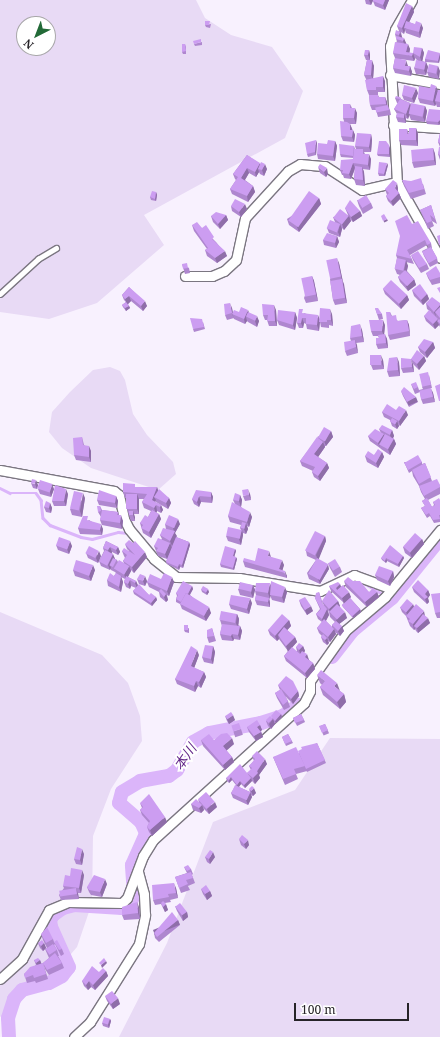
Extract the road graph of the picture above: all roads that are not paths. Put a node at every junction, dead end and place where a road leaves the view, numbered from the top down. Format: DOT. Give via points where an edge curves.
graph roads {
  1 [pos="412,0"];
  2 [pos="390,75"];
  3 [pos="440,83"];
  4 [pos="393,125"];
  5 [pos="440,128"];
  6 [pos="397,182"];
  7 [pos="56,248"];
  8 [pos="440,258"];
  9 [pos="184,276"];
  10 [pos="0,294"];
  11 [pos="0,470"];
  12 [pos="440,530"];
  13 [pos="388,593"];
  14 [pos="137,873"];
  15 [pos="0,979"];
  16 [pos="74,1037"];
  1 -- 2 [label="street" via="394,30 390,46"];
  2 -- 3 [label="street"];
  2 -- 4 [label="street"];
  4 -- 5 [label="street"];
  4 -- 6 [label="street"];
  6 -- 8 [label="street"];
  6 -- 9 [label="street" via="362,190 325,166 300,164 288,172 244,218 236,260 224,271 212,276"];
  7 -- 10 [label="lane" via="38,259"];
  11 -- 13 [label="street" via="114,491 119,496 129,529 154,559 174,575 239,578 320,591 354,575"];
  12 -- 13 [label="street"];
  13 -- 14 [label="street" via="346,630 310,681 310,690 304,703 153,840 142,856"];
  14 -- 15 [label="street" via="122,903 68,902 49,910 22,959"];
  14 -- 16 [label="street" via="144,894 145,915 139,944 90,1022"];
}
